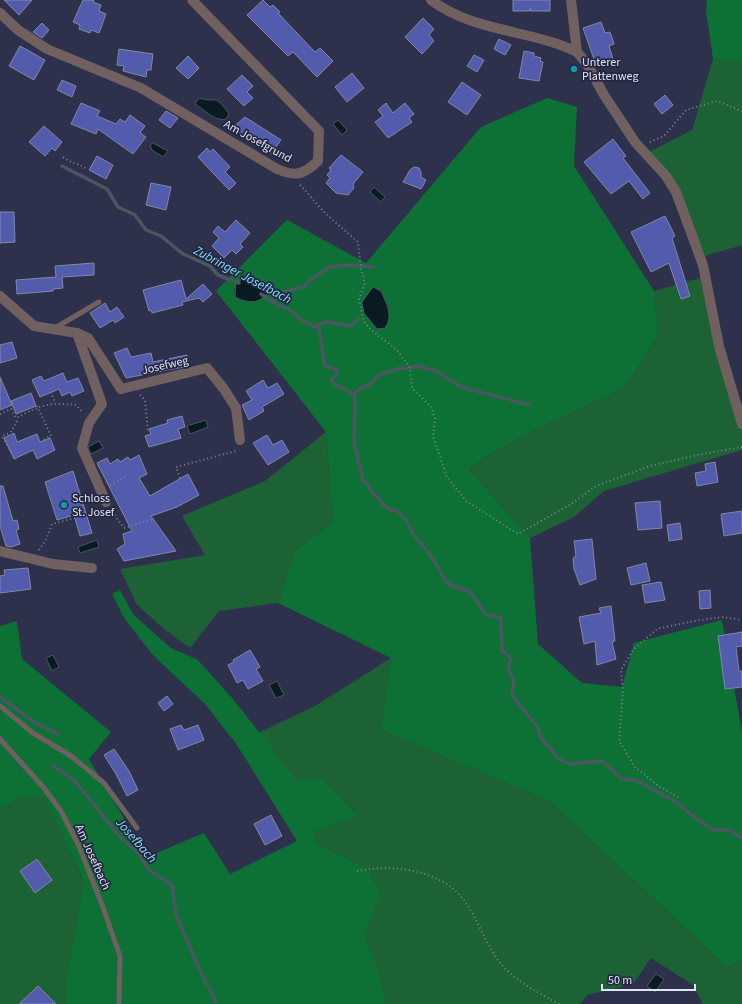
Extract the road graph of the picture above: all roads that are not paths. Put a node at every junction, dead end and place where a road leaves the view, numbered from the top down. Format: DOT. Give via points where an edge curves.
graph roads {
  1 [pos="192,0"];
  2 [pos="431,0"];
  3 [pos="571,0"];
  4 [pos="0,13"];
  5 [pos="577,52"];
  6 [pos="0,296"];
  7 [pos="99,302"];
  8 [pos="53,329"];
  9 [pos="77,333"];
  10 [pos="742,424"];
  11 [pos="240,440"];
  12 [pos="106,502"];
  13 [pos="0,551"];
  14 [pos="92,568"];
  15 [pos="0,706"];
  16 [pos="0,740"];
  17 [pos="137,828"];
  18 [pos="119,1004"];
  1 -- 4 [label="street, Am Josefgrund" via="318,131 318,161 307,171 291,175 277,169 141,88 47,49 18,30"];
  2 -- 5 [label="street" via="441,7 495,29 559,43"];
  3 -- 5 [label="street"];
  5 -- 10 [label="street" via="640,147 666,176 676,192 703,265 718,346"];
  6 -- 8 [label="street, Josefweg" via="34,326"];
  7 -- 8 [label="lane"];
  8 -- 9 [label="street, Josefweg"];
  9 -- 11 [label="street, Josefweg" via="88,338 121,389 207,368 236,408"];
  9 -- 12 [label="street" via="102,404 90,421 82,448"];
  13 -- 14 [label="street" via="53,564"];
  15 -- 17 [label="lane" via="33,734 71,756 104,783"];
  16 -- 18 [label="lane, Am Josefbach" via="44,788 61,811 78,844 102,902 120,956"];
}
